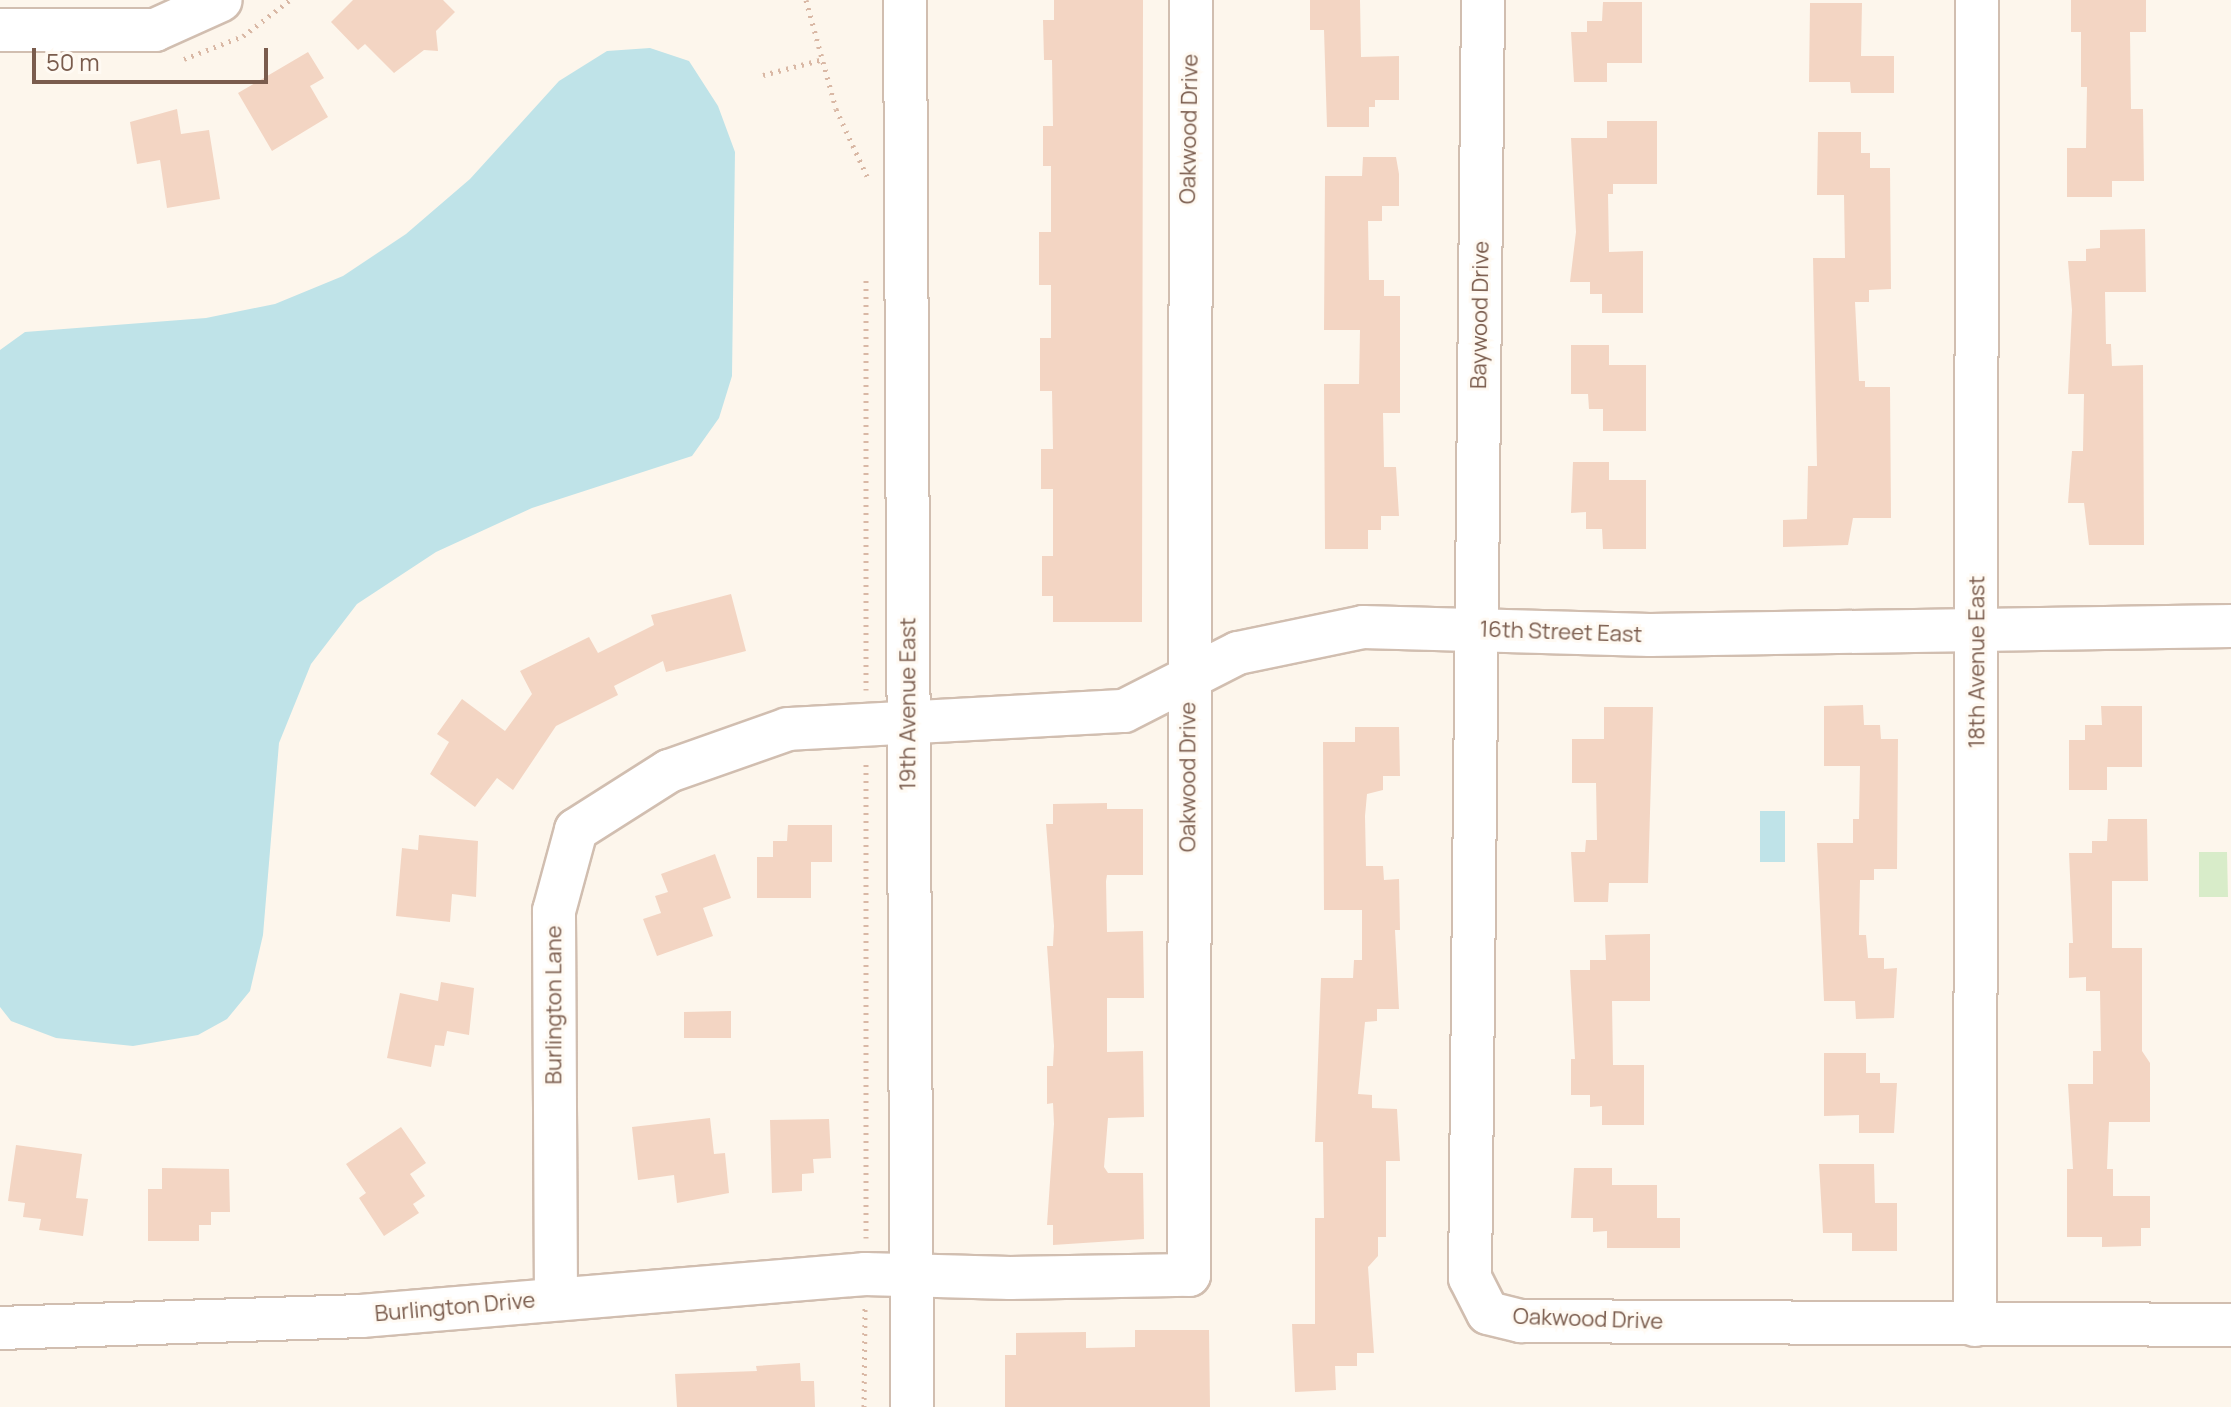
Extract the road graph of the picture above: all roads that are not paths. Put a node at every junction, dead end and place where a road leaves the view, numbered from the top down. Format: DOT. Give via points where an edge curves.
graph roads {
  1 [pos="221,0"];
  2 [pos="905,0"];
  3 [pos="1191,0"];
  4 [pos="1483,0"];
  5 [pos="1977,0"];
  6 [pos="0,30"];
  7 [pos="2231,626"];
  8 [pos="1977,628"];
  9 [pos="1477,630"];
  10 [pos="1187,679"];
  11 [pos="908,724"];
  12 [pos="910,1275"];
  13 [pos="556,1298"];
  14 [pos="1975,1325"];
  15 [pos="2231,1325"];
  16 [pos="0,1328"];
  17 [pos="912,1407"];
  1 -- 6 [label="street" via="155,30"];
  2 -- 11 [label="street, 19th Avenue East"];
  3 -- 10 [label="street, Oakwood Drive"];
  4 -- 9 [label="street, Baywood Drive"];
  5 -- 8 [label="street, 18th Avenue East"];
  7 -- 8 [label="street, 16th Street East"];
  8 -- 9 [label="street, 16th Street East" via="1650,635"];
  8 -- 14 [label="street, 18th Avenue East"];
  9 -- 10 [label="street, 16th Street East" via="1363,627 1238,653"];
  9 -- 14 [label="street, Oakwood Drive" via="1470,1278 1488,1313 1521,1321"];
  10 -- 11 [label="street, 16th Street East" via="1124,711"];
  10 -- 12 [label="street, Oakwood Drive" via="1189,1275"];
  11 -- 12 [label="street, 19th Avenue East"];
  11 -- 13 [label="street, Burlington Lane" via="788,729 669,771 576,830 554,911"];
  12 -- 13 [label="street, Burlington Drive"];
  12 -- 17 [label="street, 19th Avenue East"];
  13 -- 16 [label="street, Burlington Drive" via="361,1316"];
  14 -- 15 [label="street, Oakwood Drive"];
}
